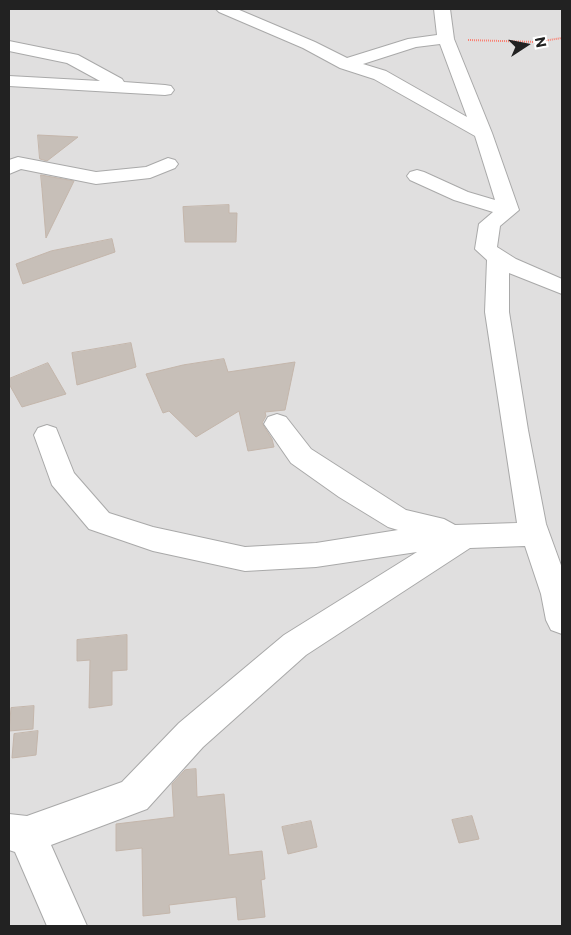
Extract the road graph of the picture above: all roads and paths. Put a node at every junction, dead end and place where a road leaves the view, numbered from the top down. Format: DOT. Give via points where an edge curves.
graph roads {
  1 [pos="224,9"];
  2 [pos="442,9"];
  3 [pos="562,38"];
  4 [pos="446,39"];
  5 [pos="9,46"];
  6 [pos="346,64"];
  7 [pos="9,81"];
  8 [pos="122,87"];
  9 [pos="165,90"];
  10 [pos="483,133"];
  11 [pos="168,164"];
  12 [pos="9,168"];
  13 [pos="417,176"];
  14 [pos="510,210"];
  15 [pos="498,257"];
  16 [pos="562,287"];
  17 [pos="277,424"];
  18 [pos="47,435"];
  19 [pos="536,534"];
  20 [pos="465,536"];
  21 [pos="562,620"];
  22 [pos="18,834"];
  23 [pos="67,926"];
  1 -- 6 [label="street"];
  2 -- 4 [label="street"];
  3 -- 4 [label="path" via="536,42"];
  4 -- 6 [label="street" via="414,42"];
  4 -- 10 [label="street"];
  5 -- 8 [label="street" via="72,60"];
  6 -- 10 [label="street" via="380,75"];
  7 -- 8 [label="street"];
  8 -- 9 [label="street"];
  10 -- 14 [label="street"];
  11 -- 12 [label="street" via="150,172 96,178 18,164"];
  13 -- 14 [label="street" via="461,196"];
  14 -- 15 [label="street" via="490,224 486,248"];
  15 -- 16 [label="street"];
  15 -- 19 [label="street" via="497,312 515,430"];
  17 -- 20 [label="street" via="301,456 398,519"];
  18 -- 20 [label="street" via="62,478 100,521 153,538 245,558 316,555 412,540"];
  19 -- 20 [label="street"];
  19 -- 21 [label="street"];
  20 -- 22 [label="street" via="296,645 191,735 134,796"];
  22 -- 23 [label="street"];
}
